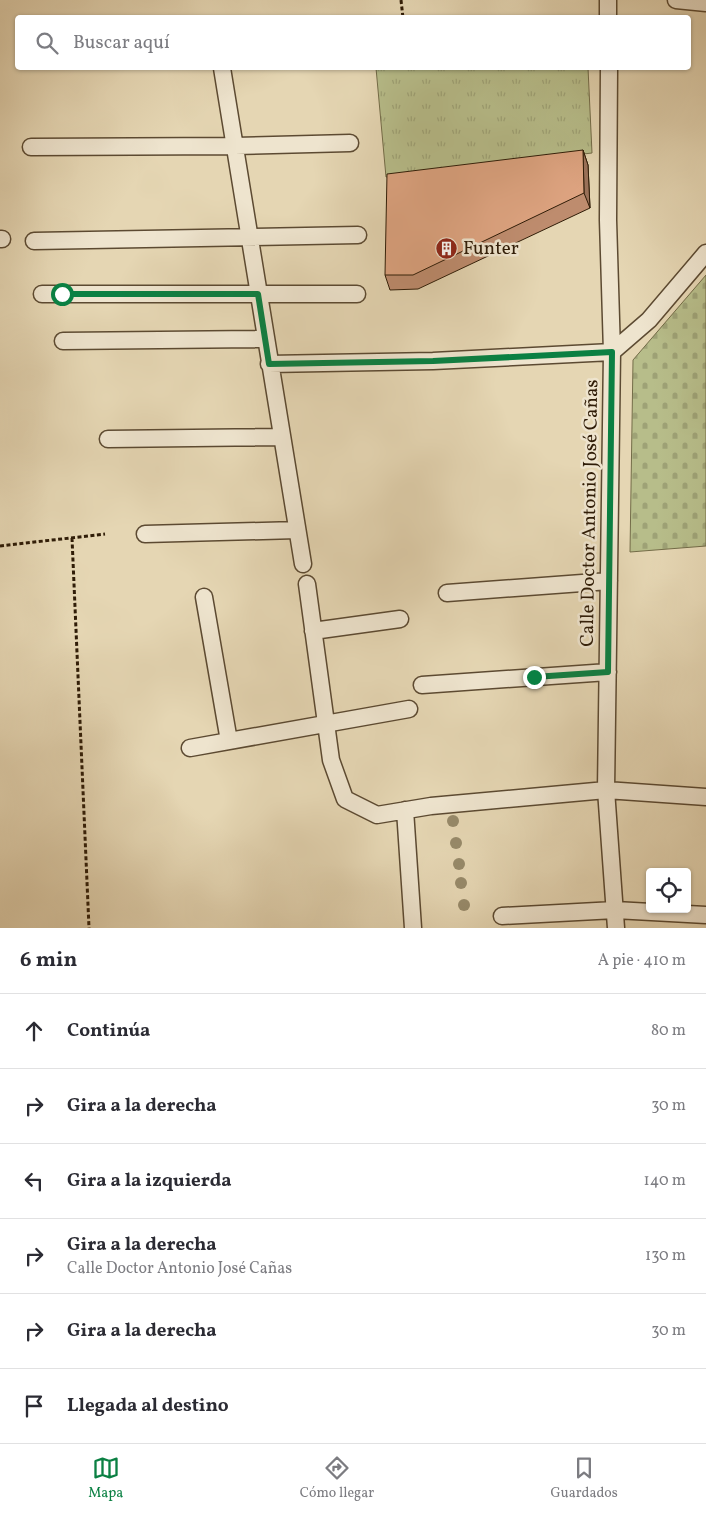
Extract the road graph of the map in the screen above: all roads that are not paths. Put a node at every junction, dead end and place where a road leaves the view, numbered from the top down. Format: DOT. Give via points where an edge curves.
graph roads {
  1 [pos="608,0"];
  2 [pos="676,0"];
  3 [pos="706,4"];
  4 [pos="608,15"];
  5 [pos="222,70"];
  6 [pos="609,70"];
  7 [pos="350,144"];
  8 [pos="235,146"];
  9 [pos="31,147"];
  10 [pos="358,235"];
  11 [pos="249,236"];
  12 [pos="34,241"];
  13 [pos="706,253"];
  14 [pos="42,294"];
  15 [pos="258,294"];
  16 [pos="358,294"];
  17 [pos="265,339"];
  18 [pos="63,341"];
  19 [pos="612,352"];
  20 [pos="269,364"];
  21 [pos="281,437"];
  22 [pos="108,439"];
  23 [pos="297,530"];
  24 [pos="145,534"];
  25 [pos="303,564"];
  26 [pos="609,581"];
  27 [pos="307,584"];
  28 [pos="447,593"];
  29 [pos="204,597"];
  30 [pos="400,619"];
  31 [pos="313,631"];
  32 [pos="608,672"];
  33 [pos="422,684"];
  34 [pos="409,709"];
  35 [pos="326,724"];
  36 [pos="230,741"];
  37 [pos="190,748"];
  38 [pos="606,790"];
  39 [pos="706,797"];
  40 [pos="406,810"];
  41 [pos="615,910"];
  42 [pos="706,915"];
  43 [pos="502,916"];
  44 [pos="412,928"];
  45 [pos="616,928"];
  1 -- 4 [label="street"];
  2 -- 3 [label="street"];
  5 -- 8 [label="street"];
  6 -- 19 [label="street, Calle Doctor Antonio José Cañas" via="608,220"];
  7 -- 8 [label="street"];
  8 -- 9 [label="street"];
  8 -- 11 [label="street"];
  10 -- 11 [label="street"];
  11 -- 12 [label="street"];
  11 -- 15 [label="street"];
  13 -- 19 [label="street" via="649,320"];
  14 -- 15 [label="street"];
  15 -- 16 [label="street"];
  15 -- 17 [label="street"];
  17 -- 18 [label="street"];
  17 -- 20 [label="street"];
  19 -- 20 [label="street" via="433,361"];
  19 -- 26 [label="street, Calle Doctor Antonio José Cañas"];
  20 -- 21 [label="street"];
  21 -- 22 [label="street"];
  21 -- 23 [label="street"];
  23 -- 24 [label="street"];
  23 -- 25 [label="street"];
  26 -- 28 [label="street"];
  26 -- 32 [label="street, Calle Doctor Antonio José Cañas"];
  27 -- 31 [label="street"];
  29 -- 36 [label="street"];
  30 -- 31 [label="street"];
  31 -- 35 [label="street"];
  32 -- 33 [label="street"];
  32 -- 38 [label="street, Calle Doctor Antonio José Cañas"];
  34 -- 35 [label="street"];
  35 -- 36 [label="street"];
  35 -- 40 [label="street" via="332,760 345,799 377,815"];
  36 -- 37 [label="street"];
  38 -- 39 [label="street"];
  38 -- 40 [label="street"];
  38 -- 41 [label="street, Calle Doctor Antonio José Cañas"];
  40 -- 44 [label="street"];
  41 -- 42 [label="street"];
  41 -- 43 [label="street"];
  41 -- 45 [label="street, Calle Doctor Antonio José Cañas"];
}
